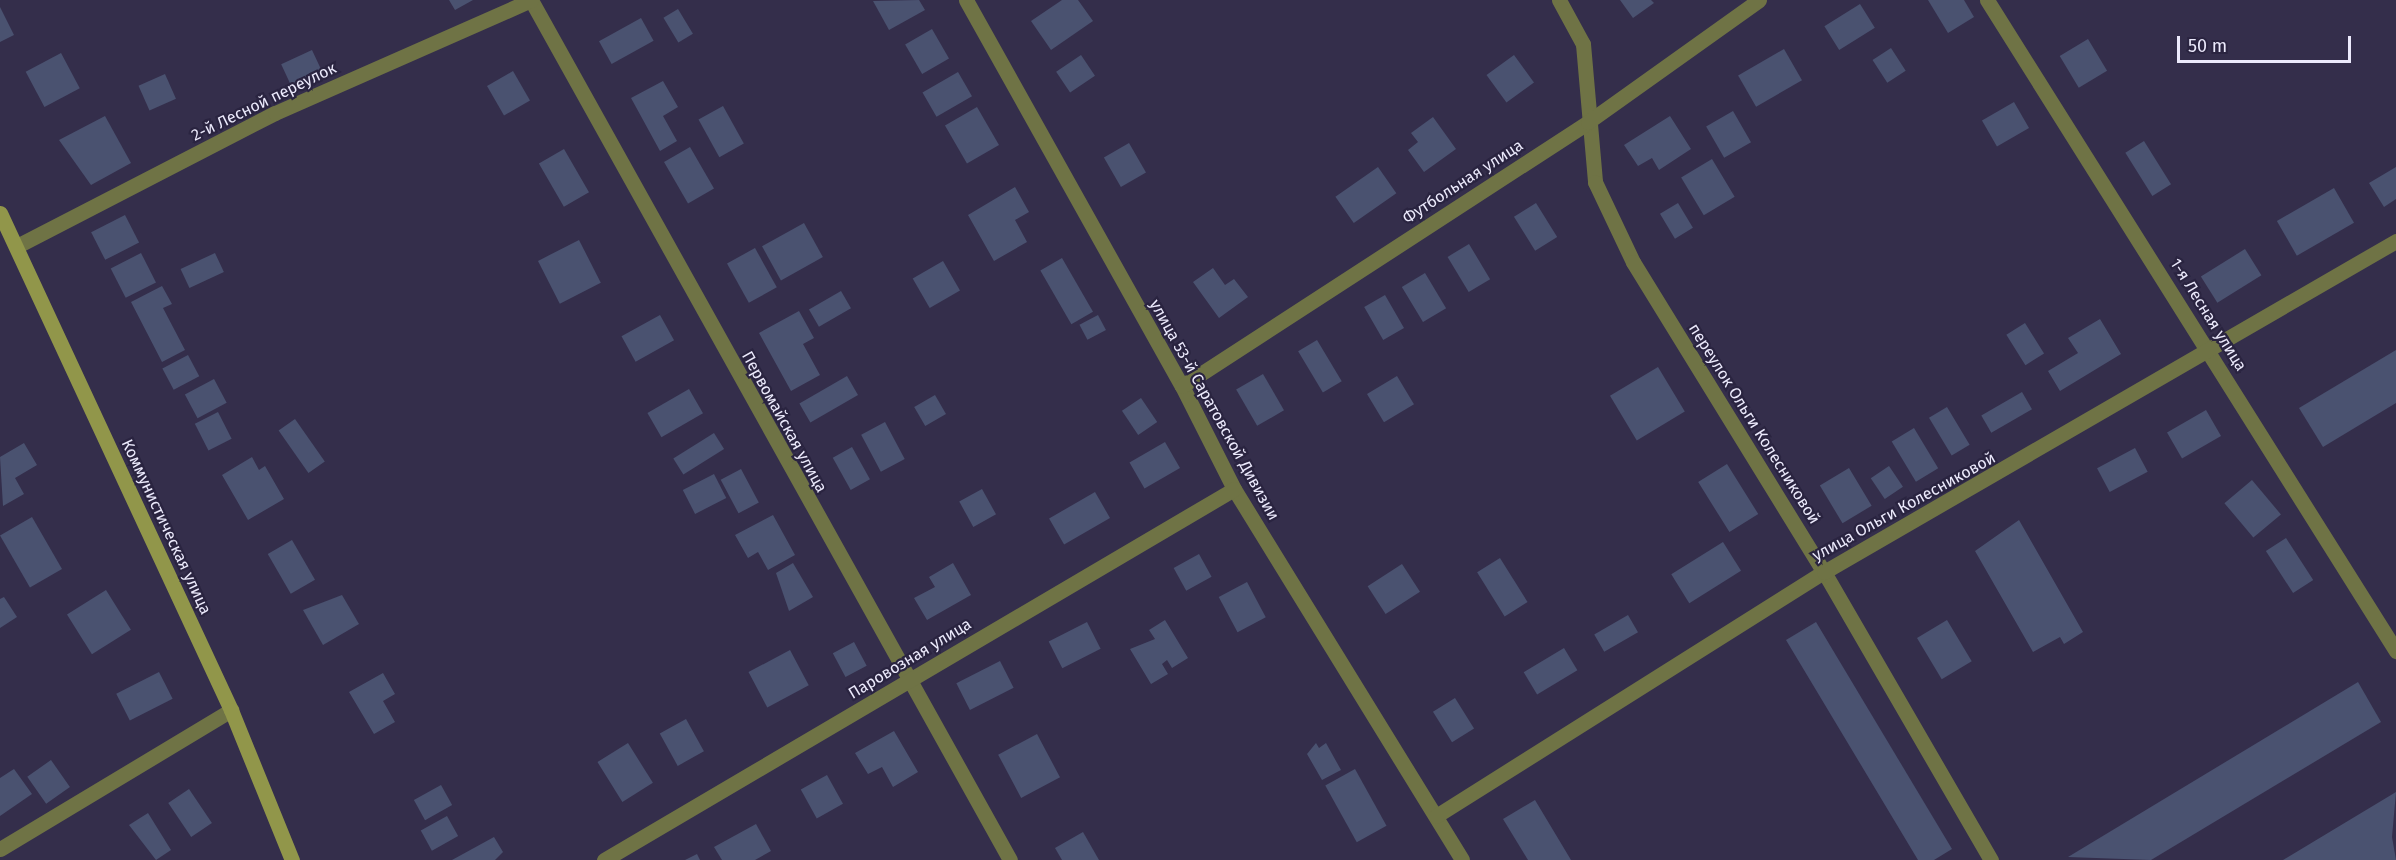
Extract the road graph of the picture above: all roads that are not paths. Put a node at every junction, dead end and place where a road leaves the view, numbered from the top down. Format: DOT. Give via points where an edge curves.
graph roads {
  1 [pos="531,0"];
  2 [pos="966,0"];
  3 [pos="1559,0"];
  4 [pos="1759,0"];
  5 [pos="1987,0"];
  6 [pos="1588,122"];
  7 [pos="0,213"];
  8 [pos="2396,241"];
  9 [pos="17,246"];
  10 [pos="2207,346"];
  11 [pos="1182,386"];
  12 [pos="1234,489"];
  13 [pos="1824,572"];
  14 [pos="2396,651"];
  15 [pos="907,682"];
  16 [pos="231,710"];
  17 [pos="1436,816"];
  18 [pos="0,849"];
  19 [pos="292,860"];
  20 [pos="604,860"];
  21 [pos="1010,860"];
  22 [pos="1462,860"];
  23 [pos="1991,860"];
  1 -- 9 [label="street, 2-й Лесной переулок" via="275,113"];
  1 -- 15 [label="street, Первомайская улица"];
  2 -- 11 [label="street, улица 53-й Саратовской Дивизии"];
  3 -- 6 [label="street, переулок Ольги Колесниковой" via="1583,44"];
  4 -- 6 [label="street, Футбольная улица"];
  5 -- 10 [label="street, 1-я Лесная улица"];
  6 -- 11 [label="street, Футбольная улица"];
  6 -- 13 [label="street, переулок Ольги Колесниковой" via="1595,182 1633,262"];
  7 -- 9 [label="main road, Коммунистическая улица"];
  8 -- 10 [label="street, улица Ольги Колесниковой"];
  9 -- 16 [label="main road, Коммунистическая улица"];
  10 -- 13 [label="street, улица Ольги Колесниковой" via="2021,462"];
  10 -- 14 [label="street, 1-я Лесная улица"];
  11 -- 12 [label="street, улица 53-й Саратовской Дивизии"];
  12 -- 15 [label="street, Паровозная улица"];
  12 -- 17 [label="street, улица 53-й Саратовской Дивизии"];
  13 -- 17 [label="street, улица Ольги Колесниковой"];
  13 -- 23 [label="street, переулок Ольги Колесниковой"];
  15 -- 20 [label="street, Паровозная улица"];
  15 -- 21 [label="street, Первомайская улица"];
  16 -- 18 [label="street"];
  16 -- 19 [label="main road, Коммунистическая улица"];
  17 -- 22 [label="street, улица 53-й Саратовской Дивизии"];
}
